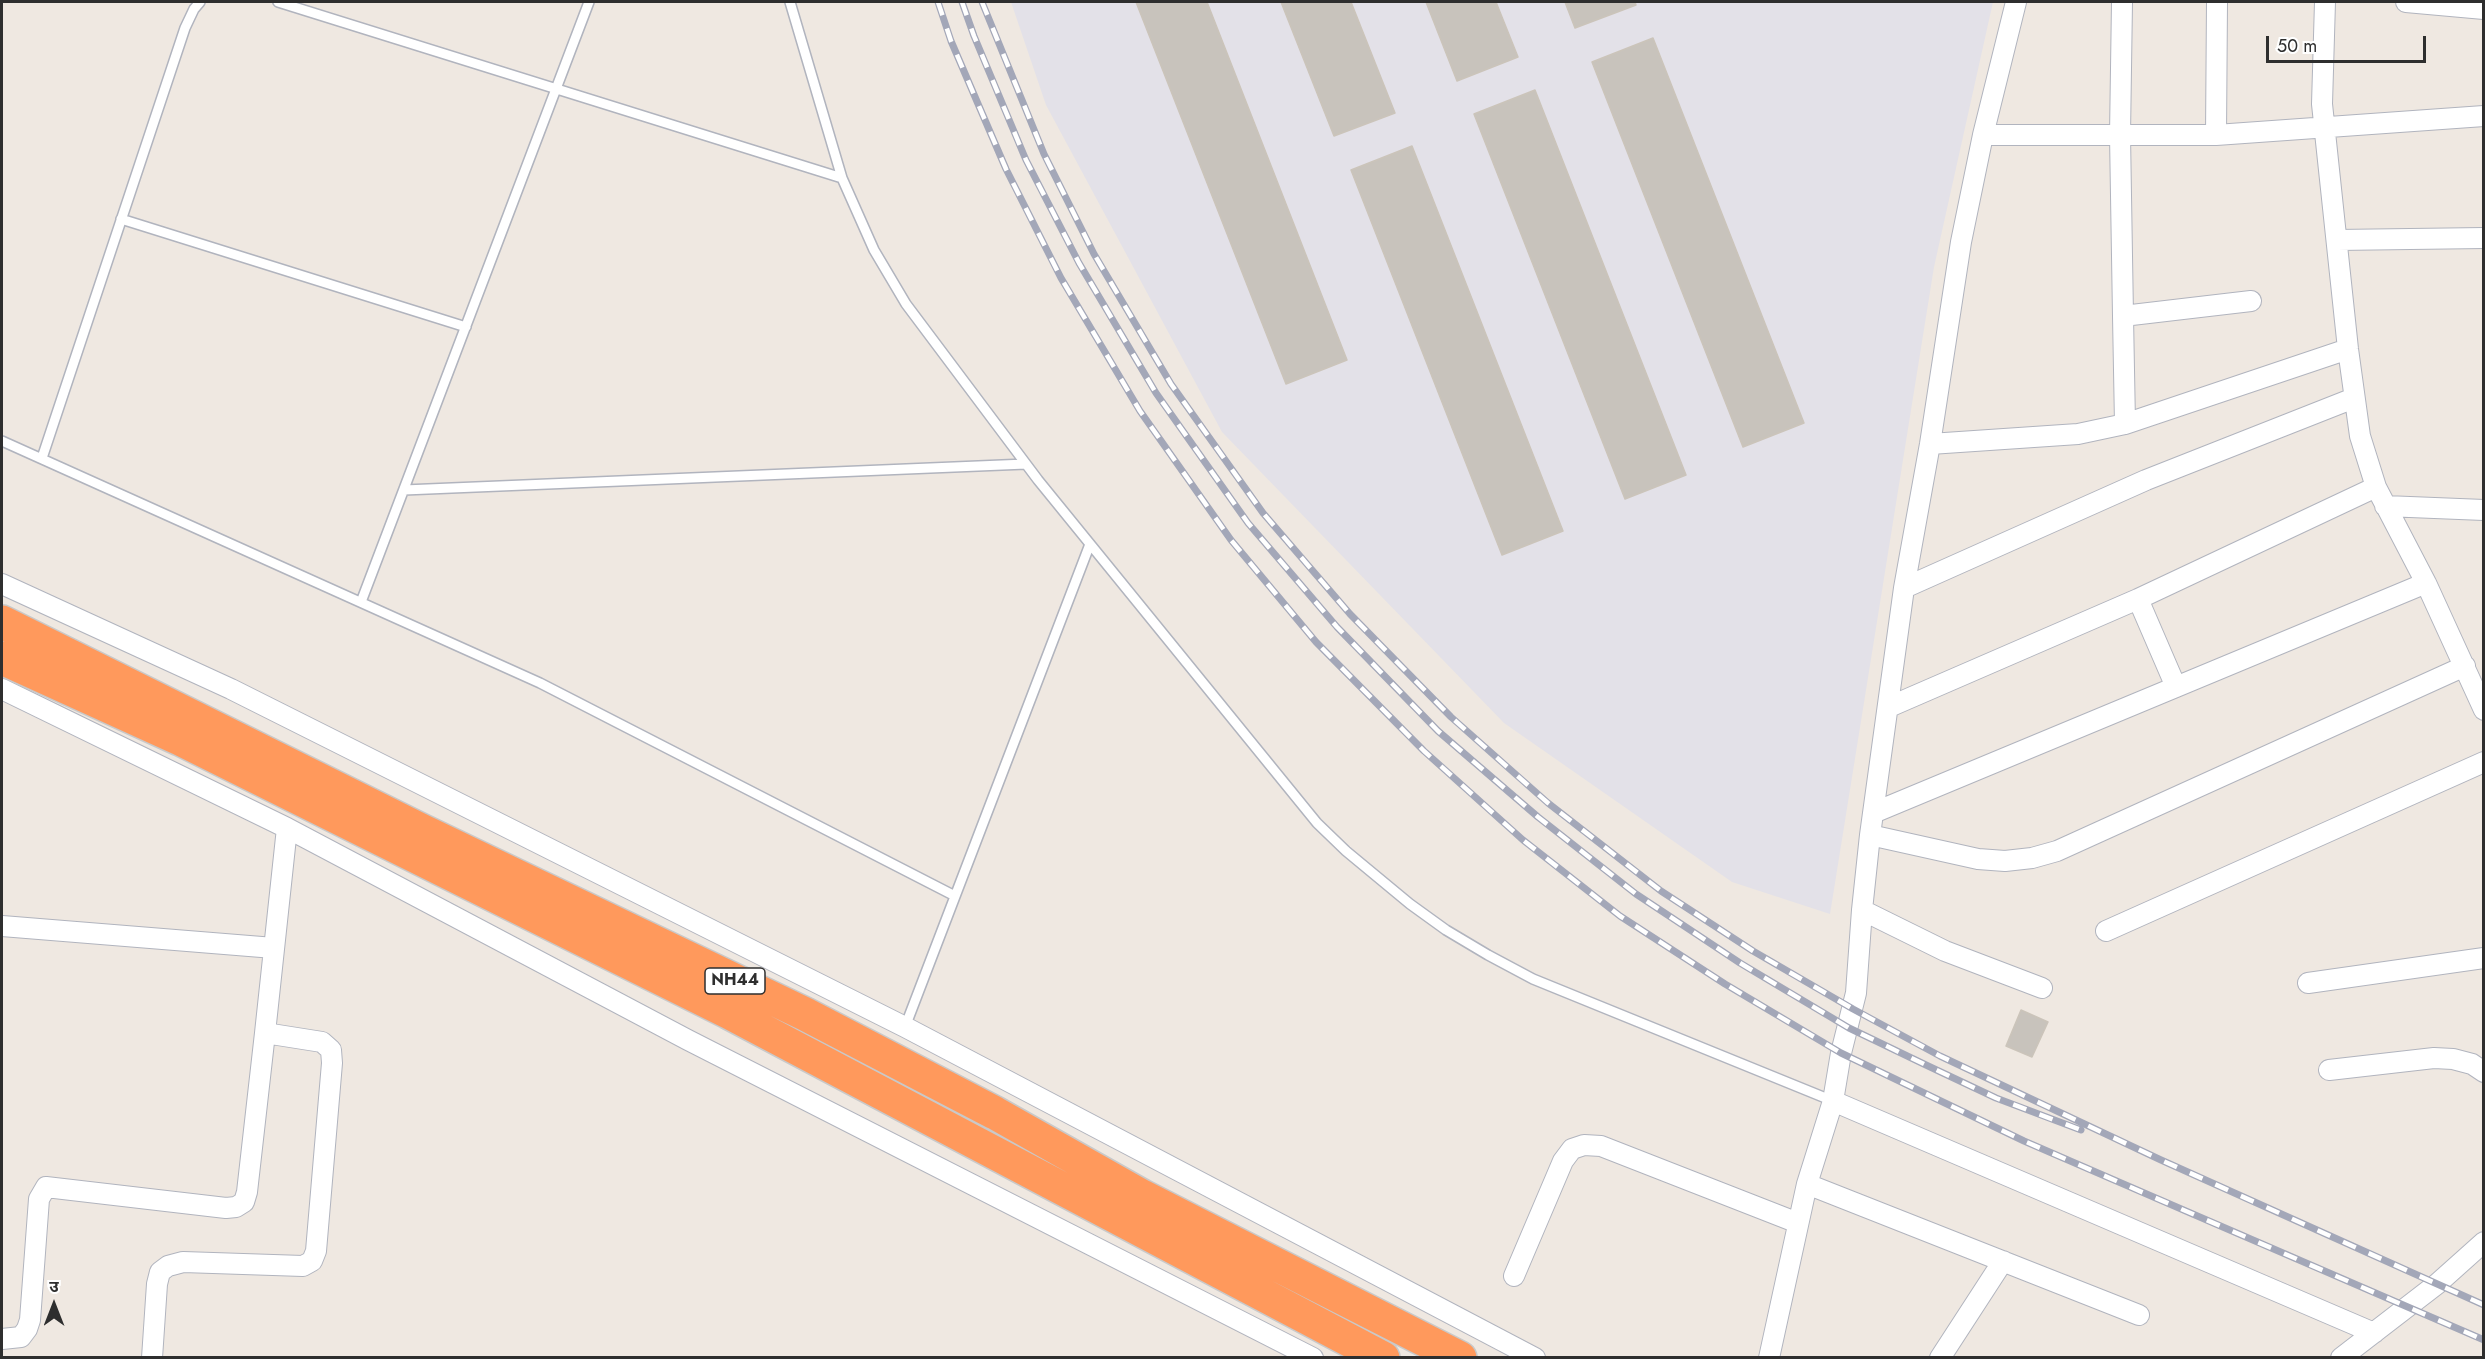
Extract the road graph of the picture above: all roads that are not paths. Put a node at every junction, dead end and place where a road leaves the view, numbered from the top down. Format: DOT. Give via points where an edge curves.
graph roads {
  1 [pos="200,2"];
  2 [pos="278,2"];
  3 [pos="589,2"];
  4 [pos="790,2"];
  5 [pos="2016,2"];
  6 [pos="2122,2"];
  7 [pos="2217,2"];
  8 [pos="2325,2"];
  9 [pos="2406,2"];
  10 [pos="2484,9"];
  11 [pos="556,89"];
  12 [pos="2484,116"];
  13 [pos="2324,128"];
  14 [pos="1983,135"];
  15 [pos="2120,135"];
  16 [pos="2216,135"];
  17 [pos="842,178"];
  18 [pos="121,219"];
  19 [pos="2484,238"];
  20 [pos="2337,240"];
  21 [pos="2251,301"];
  22 [pos="2123,316"];
  23 [pos="466,327"];
  24 [pos="2348,349"];
  25 [pos="2354,398"];
  26 [pos="2125,424"];
  27 [pos="2,441"];
  28 [pos="1930,444"];
  29 [pos="42,458"];
  30 [pos="1026,464"];
  31 [pos="2376,487"];
  32 [pos="404,490"];
  33 [pos="2385,506"];
  34 [pos="2484,510"];
  35 [pos="1090,544"];
  36 [pos="2426,583"];
  37 [pos="2,584"];
  38 [pos="1904,588"];
  39 [pos="2138,599"];
  40 [pos="361,602"];
  41 [pos="2,622"];
  42 [pos="2,657"];
  43 [pos="2465,666"];
  44 [pos="2176,687"];
  45 [pos="2,689"];
  46 [pos="1888,706"];
  47 [pos="2484,710"];
  48 [pos="2484,762"];
  49 [pos="1873,813"];
  50 [pos="286,828"];
  51 [pos="1870,835"];
  52 [pos="955,896"];
  53 [pos="1862,910"];
  54 [pos="2,926"];
  55 [pos="2106,931"];
  56 [pos="274,948"];
  57 [pos="2484,958"];
  58 [pos="2308,983"];
  59 [pos="2042,988"];
  60 [pos="905,1027"];
  61 [pos="265,1033"];
  62 [pos="2329,1070"];
  63 [pos="2484,1072"];
  64 [pos="1833,1101"];
  65 [pos="1807,1184"];
  66 [pos="1798,1223"];
  67 [pos="2484,1242"];
  68 [pos="2003,1261"];
  69 [pos="1514,1276"];
  70 [pos="2139,1315"];
  71 [pos="2373,1333"];
  72 [pos="2,1339"];
  73 [pos="152,1358"];
  74 [pos="1313,1358"];
  75 [pos="1383,1358"];
  76 [pos="1460,1358"];
  77 [pos="1535,1358"];
  78 [pos="1769,1358"];
  79 [pos="1940,1358"];
  80 [pos="2341,1358"];
  1 -- 18 [label="lane" via="185,28"];
  2 -- 11 [label="lane"];
  3 -- 11 [label="lane"];
  4 -- 17 [label="lane"];
  5 -- 14 [label="street"];
  6 -- 15 [label="street"];
  7 -- 16 [label="street"];
  8 -- 13 [label="street" via="2321,79"];
  9 -- 10 [label="street"];
  11 -- 17 [label="lane"];
  11 -- 23 [label="lane"];
  12 -- 13 [label="street"];
  13 -- 16 [label="street"];
  13 -- 20 [label="street"];
  14 -- 15 [label="street"];
  14 -- 28 [label="street" via="1961,242"];
  15 -- 16 [label="street"];
  15 -- 22 [label="street"];
  17 -- 30 [label="lane" via="874,250 906,304"];
  18 -- 23 [label="lane"];
  18 -- 29 [label="lane"];
  19 -- 20 [label="street"];
  20 -- 24 [label="street"];
  21 -- 22 [label="street"];
  22 -- 26 [label="street"];
  23 -- 32 [label="lane"];
  24 -- 25 [label="street"];
  24 -- 26 [label="street"];
  25 -- 31 [label="street" via="2360,436"];
  25 -- 38 [label="street" via="2146,480"];
  26 -- 28 [label="street" via="2078,434"];
  27 -- 29 [label="lane"];
  28 -- 38 [label="street"];
  29 -- 40 [label="lane"];
  30 -- 32 [label="lane"];
  30 -- 35 [label="lane"];
  31 -- 33 [label="street"];
  31 -- 39 [label="street"];
  32 -- 40 [label="lane"];
  33 -- 34 [label="street"];
  33 -- 36 [label="street"];
  35 -- 52 [label="lane"];
  35 -- 64 [label="lane" via="1317,823 1410,904 1455,935 1533,979"];
  36 -- 43 [label="street"];
  36 -- 44 [label="street"];
  37 -- 60 [label="street" via="241,694"];
  38 -- 46 [label="street"];
  39 -- 44 [label="street"];
  39 -- 46 [label="street"];
  40 -- 52 [label="lane" via="540,683"];
  41 -- 76 [label="highway, NH44" via="423,831 805,1014 995,1113 1142,1196"];
  42 -- 75 [label="highway, NH44" via="180,739 728,1012"];
  43 -- 47 [label="street"];
  43 -- 51 [label="street" via="2049,853 2005,861 1978,859"];
  44 -- 49 [label="street"];
  45 -- 50 [label="street"];
  46 -- 49 [label="street"];
  48 -- 55 [label="street"];
  49 -- 51 [label="street"];
  50 -- 56 [label="street"];
  50 -- 74 [label="street" via="688,1040"];
  51 -- 53 [label="street"];
  52 -- 60 [label="lane"];
  53 -- 59 [label="street" via="1945,951"];
  53 -- 64 [label="street" via="1856,993"];
  54 -- 56 [label="street"];
  56 -- 61 [label="street"];
  57 -- 58 [label="street"];
  60 -- 77 [label="street"];
  61 -- 72 [label="street" via="244,1202 226,1208 46,1187 39,1199 30,1320 21,1336"];
  61 -- 73 [label="street" via="322,1042 331,1050 316,1251 312,1261 303,1266 183,1262 168,1266 160,1272 157,1284"];
  62 -- 63 [label="street" via="2434,1058 2472,1064"];
  64 -- 65 [label="street"];
  64 -- 71 [label="street"];
  65 -- 66 [label="street"];
  65 -- 68 [label="street"];
  66 -- 69 [label="street" via="1601,1146 1584,1145 1572,1149 1563,1161"];
  66 -- 78 [label="street"];
  67 -- 71 [label="street"];
  68 -- 70 [label="street"];
  68 -- 79 [label="street"];
  71 -- 80 [label="street"];
}
